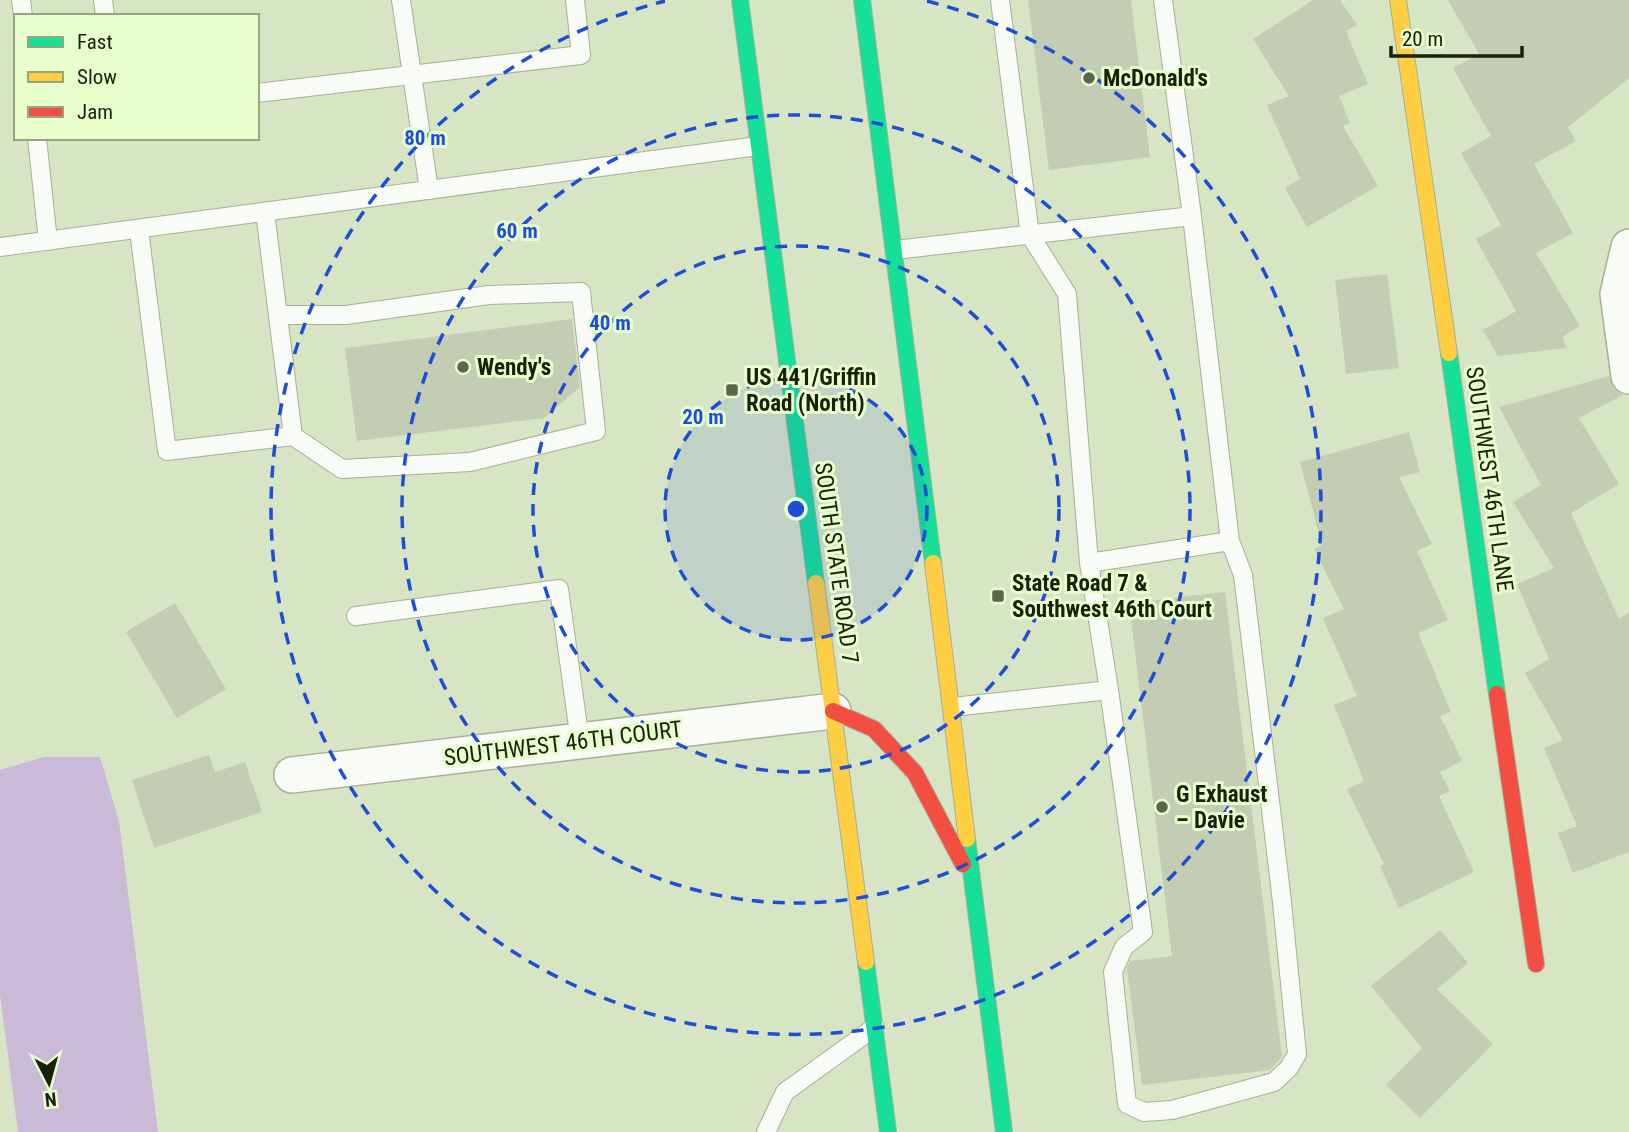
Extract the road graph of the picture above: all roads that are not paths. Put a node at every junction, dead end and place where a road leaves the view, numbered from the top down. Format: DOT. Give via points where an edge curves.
graph roads {
  1 [pos="401,0"];
  2 [pos="575,0"];
  3 [pos="740,0"];
  4 [pos="862,0"];
  5 [pos="1000,0"];
  6 [pos="1163,0"];
  7 [pos="1398,0"];
  8 [pos="412,74"];
  9 [pos="259,93"];
  10 [pos="37,140"];
  11 [pos="758,146"];
  12 [pos="429,190"];
  13 [pos="265,212"];
  14 [pos="1192,216"];
  15 [pos="139,230"];
  16 [pos="1030,234"];
  17 [pos="48,241"];
  18 [pos="0,247"];
  19 [pos="1629,247"];
  20 [pos="895,250"];
  21 [pos="279,315"];
  22 [pos="1629,376"];
  23 [pos="293,436"];
  24 [pos="1230,541"];
  25 [pos="1089,564"];
  26 [pos="356,616"];
  27 [pos="1109,690"];
  28 [pos="953,707"];
  29 [pos="834,711"];
  30 [pos="580,741"];
  31 [pos="292,775"];
  32 [pos="975,888"];
  33 [pos="1536,964"];
  34 [pos="875,1027"];
  35 [pos="766,1132"];
  36 [pos="888,1132"];
  37 [pos="1004,1132"];
  1 -- 8 [label="lane"];
  2 -- 8 [label="lane" via="582,55"];
  3 -- 11 [label="main road, SOUTH STATE ROAD 7"];
  4 -- 20 [label="main road"];
  5 -- 16 [label="lane"];
  6 -- 14 [label="lane"];
  7 -- 33 [label="main road, SOUTHWEST 46TH LANE"];
  8 -- 9 [label="lane"];
  8 -- 12 [label="lane"];
  10 -- 17 [label="lane"];
  11 -- 12 [label="lane"];
  11 -- 29 [label="main road, SOUTH STATE ROAD 7"];
  12 -- 13 [label="lane"];
  13 -- 15 [label="lane"];
  13 -- 21 [label="lane"];
  14 -- 16 [label="lane"];
  14 -- 24 [label="lane"];
  15 -- 17 [label="lane"];
  15 -- 23 [label="lane" via="167,451"];
  16 -- 20 [label="lane"];
  16 -- 25 [label="lane" via="1067,294"];
  17 -- 18 [label="lane"];
  19 -- 22 [label="street" via="1618,294"];
  20 -- 28 [label="main road"];
  21 -- 23 [label="lane"];
  21 -- 23 [label="lane" via="346,315 489,295 581,292 596,431 470,462 342,469"];
  24 -- 25 [label="lane"];
  24 -- 27 [label="lane" via="1243,575 1297,1054 1274,1082 1172,1110 1144,1112 1127,1104 1113,972 1124,947 1143,932"];
  25 -- 27 [label="lane"];
  26 -- 30 [label="lane" via="559,589"];
  27 -- 28 [label="lane"];
  28 -- 32 [label="main road"];
  29 -- 30 [label="street, SOUTHWEST 46TH COURT"];
  29 -- 32 [label="main road" via="874,729 915,773"];
  29 -- 34 [label="main road, SOUTH STATE ROAD 7"];
  30 -- 31 [label="street, SOUTHWEST 46TH COURT"];
  32 -- 37 [label="main road"];
  34 -- 35 [label="lane" via="785,1092"];
  34 -- 36 [label="main road, SOUTH STATE ROAD 7"];
}
